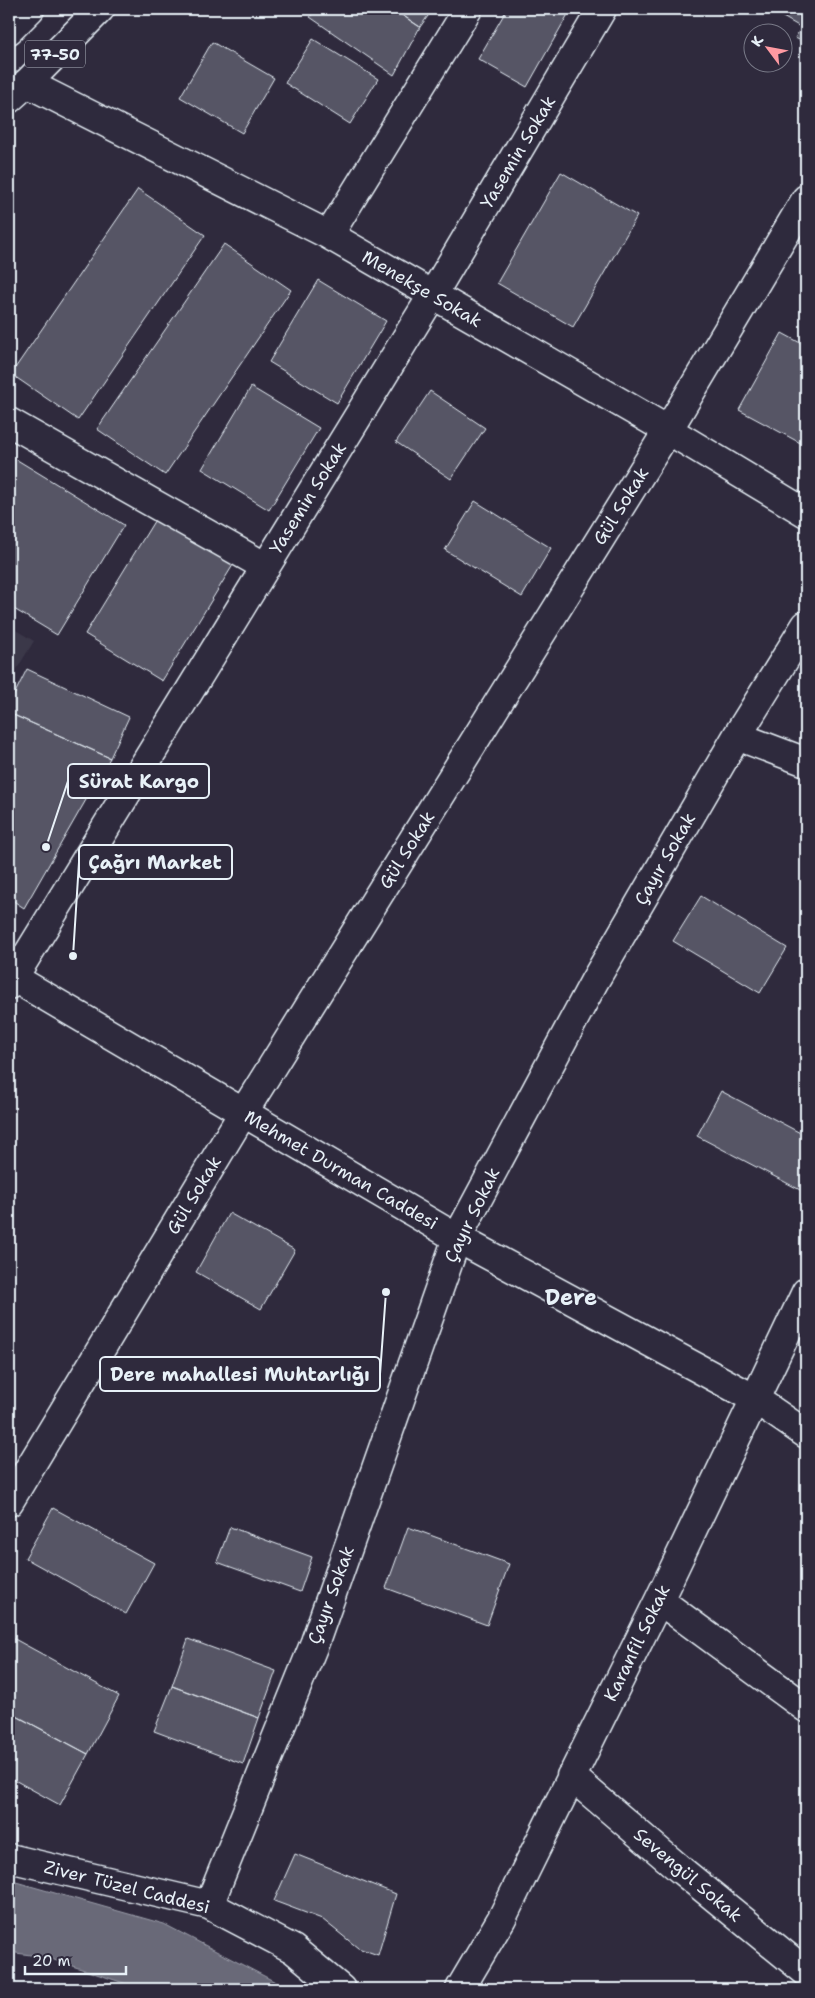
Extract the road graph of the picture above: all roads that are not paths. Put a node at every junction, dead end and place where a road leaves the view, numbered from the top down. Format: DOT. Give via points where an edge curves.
graph roads {
  1 [pos="30,9"];
  2 [pos="100,9"];
  3 [pos="468,9"];
  4 [pos="602,9"];
  5 [pos="9,30"];
  6 [pos="18,91"];
  7 [pos="806,199"];
  8 [pos="328,234"];
  9 [pos="432,296"];
  10 [pos="9,422"];
  11 [pos="668,430"];
  12 [pos="806,513"];
  13 [pos="266,566"];
  14 [pos="806,625"];
  15 [pos="737,736"];
  16 [pos="806,762"];
  17 [pos="10,979"];
  18 [pos="243,1113"];
  19 [pos="457,1238"];
  20 [pos="806,1292"];
  21 [pos="755,1399"];
  22 [pos="806,1434"];
  23 [pos="9,1502"];
  24 [pos="659,1600"];
  25 [pos="806,1708"];
  26 [pos="571,1776"];
  27 [pos="9,1858"];
  28 [pos="209,1905"];
  29 [pos="806,1974"];
  30 [pos="341,1989"];
  31 [pos="460,1989"];
  32 [pos="791,1989"];
  1 -- 5 [label="street, 77-50"];
  2 -- 6 [label="street, 77-50"];
  3 -- 8 [label="street"];
  4 -- 9 [label="street, Yasemin Sokak"];
  6 -- 8 [label="street, Menekşe Sokak"];
  7 -- 11 [label="street, Gül Sokak"];
  8 -- 9 [label="street, Menekşe Sokak"];
  9 -- 11 [label="street, Menekşe Sokak"];
  9 -- 13 [label="street, Yasemin Sokak"];
  10 -- 13 [label="street"];
  11 -- 12 [label="street, Menekşe Sokak"];
  11 -- 18 [label="street, Gül Sokak"];
  13 -- 17 [label="street, Yasemin Sokak"];
  14 -- 15 [label="street, Çayır Sokak"];
  15 -- 16 [label="street"];
  15 -- 19 [label="street, Çayır Sokak" via="594,982"];
  17 -- 18 [label="street, Mehmet Durman Caddesi"];
  18 -- 19 [label="street, Mehmet Durman Caddesi"];
  18 -- 23 [label="street, Gül Sokak"];
  19 -- 21 [label="street, Mehmet Durman Caddesi"];
  19 -- 28 [label="street, Çayır Sokak" via="315,1642"];
  20 -- 21 [label="street, Karanfil Sokak"];
  21 -- 22 [label="street, Mehmet Durman Caddesi"];
  21 -- 24 [label="street, Karanfil Sokak"];
  24 -- 25 [label="street"];
  24 -- 26 [label="street, Karanfil Sokak"];
  26 -- 29 [label="street, Sevengül Sokak"];
  26 -- 31 [label="street, Karanfil Sokak" via="502,1918"];
  27 -- 28 [label="street, Ziver Tüzel Caddesi"];
  28 -- 30 [label="street, Ziver Tüzel Caddesi" via="293,1949"];
  29 -- 32 [label="street"];
}
